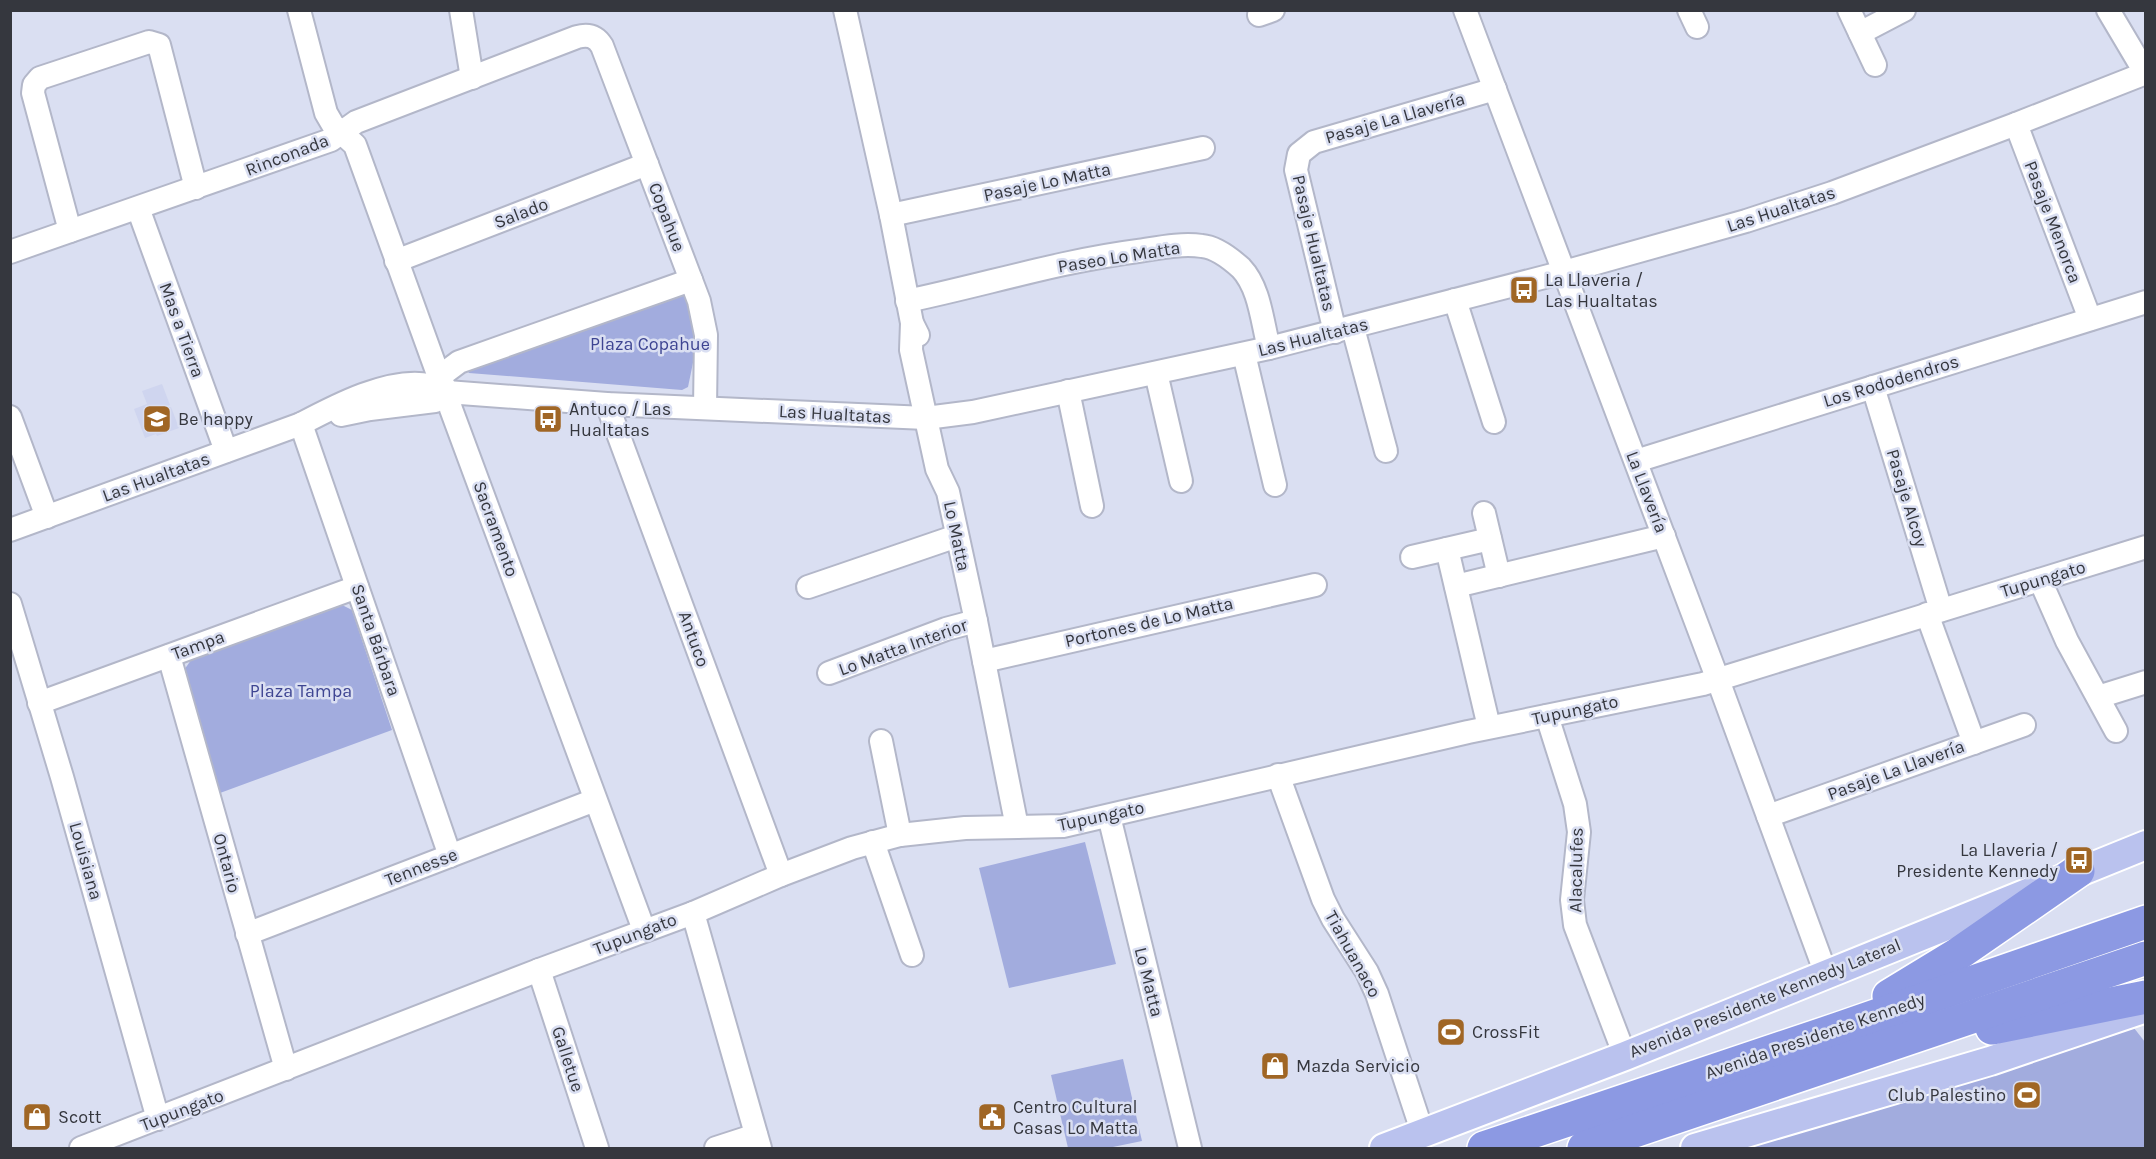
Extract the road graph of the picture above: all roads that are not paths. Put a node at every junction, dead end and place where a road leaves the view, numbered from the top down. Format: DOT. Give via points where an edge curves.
graph roads {
  1 [pos="299,10"];
  2 [pos="461,10"];
  3 [pos="845,10"];
  4 [pos="1465,10"];
  5 [pos="1849,10"];
  6 [pos="1904,10"];
  7 [pos="2108,10"];
  8 [pos="1860,33"];
  9 [pos="592,37"];
  10 [pos="1875,65"];
  11 [pos="2145,74"];
  12 [pos="472,78"];
  13 [pos="1495,89"];
  14 [pos="2016,124"];
  15 [pos="341,133"];
  16 [pos="1203,148"];
  17 [pos="1299,154"];
  18 [pos="647,164"];
  19 [pos="196,188"];
  20 [pos="138,208"];
  21 [pos="891,215"];
  22 [pos="70,231"];
  23 [pos="10,252"];
  24 [pos="396,261"];
  25 [pos="1564,272"];
  26 [pos="691,280"];
  27 [pos="1455,300"];
  28 [pos="2145,302"];
  29 [pos="910,312"];
  30 [pos="2090,319"];
  31 [pos="1344,330"];
  32 [pos="1269,348"];
  33 [pos="1244,354"];
  34 [pos="1156,373"];
  35 [pos="443,385"];
  36 [pos="1873,387"];
  37 [pos="1068,391"];
  38 [pos="607,404"];
  39 [pos="705,408"];
  40 [pos="10,417"];
  41 [pos="932,417"];
  42 [pos="1494,422"];
  43 [pos="301,424"];
  44 [pos="226,451"];
  45 [pos="1386,451"];
  46 [pos="1636,461"];
  47 [pos="1181,481"];
  48 [pos="1275,485"];
  49 [pos="1092,506"];
  50 [pos="1484,513"];
  51 [pos="46,517"];
  52 [pos="10,530"];
  53 [pos="1664,536"];
  54 [pos="957,537"];
  55 [pos="1490,539"];
  56 [pos="2145,547"];
  57 [pos="1447,549"];
  58 [pos="1412,557"];
  59 [pos="1499,576"];
  60 [pos="2040,580"];
  61 [pos="1315,585"];
  62 [pos="1456,586"];
  63 [pos="357,587"];
  64 [pos="808,587"];
  65 [pos="10,604"];
  66 [pos="1934,612"];
  67 [pos="976,621"];
  68 [pos="169,656"];
  69 [pos="984,661"];
  70 [pos="830,673"];
  71 [pos="1718,680"];
  72 [pos="2145,682"];
  73 [pos="2098,697"];
  74 [pos="39,703"];
  75 [pos="1546,716"];
  76 [pos="2025,725"];
  77 [pos="1489,728"];
  78 [pos="2116,731"];
  79 [pos="881,741"];
  80 [pos="1974,743"];
  81 [pos="1278,776"];
  82 [pos="595,800"];
  83 [pos="1109,816"];
  84 [pos="1768,816"];
  85 [pos="1017,827"];
  86 [pos="900,834"];
  87 [pos="873,842"];
  88 [pos="2145,845"];
  89 [pos="450,856"];
  90 [pos="2078,871"];
  91 [pos="781,875"];
  92 [pos="693,913"];
  93 [pos="2145,922"];
  94 [pos="644,930"];
  95 [pos="247,934"];
  96 [pos="912,955"];
  97 [pos="2145,958"];
  98 [pos="539,970"];
  99 [pos="1826,974"];
  100 [pos="2145,997"];
  101 [pos="2145,1008"];
  102 [pos="1841,1028"];
  103 [pos="1912,1038"];
  104 [pos="1625,1056"];
  105 [pos="286,1069"];
  106 [pos="158,1119"];
  107 [pos="1423,1134"];
  108 [pos="758,1142"];
  109 [pos="81,1149"];
  110 [pos="597,1149"];
  111 [pos="716,1149"];
  112 [pos="1190,1149"];
  113 [pos="1384,1149"];
  114 [pos="1484,1149"];
  115 [pos="1584,1149"];
  116 [pos="1695,1149"];
  1 -- 15 [label="street, Sacramento" via="326,113"];
  2 -- 12 [label="street"];
  3 -- 21 [label="street, Lo Matta"];
  4 -- 13 [label="street, La Llavería"];
  5 -- 8 [label="street"];
  6 -- 8 [label="street"];
  7 -- 11 [label="street"];
  8 -- 10 [label="street"];
  9 -- 12 [label="street, Rinconada" via="577,37"];
  9 -- 18 [label="street, Copahue" via="602,46"];
  11 -- 14 [label="street, Las Hualtatas"];
  12 -- 15 [label="street, Rinconada" via="356,122"];
  13 -- 17 [label="street, Pasaje La Llavería" via="1314,142"];
  13 -- 25 [label="street, La Llavería"];
  14 -- 25 [label="street, Las Hualtatas" via="1774,213"];
  14 -- 30 [label="street, Pasaje Menorca"];
  15 -- 19 [label="street, Rinconada"];
  15 -- 24 [label="street, Sacramento" via="355,145"];
  16 -- 21 [label="street, Pasaje Lo Matta"];
  17 -- 31 [label="street, Pasaje Hualtatas" via="1296,170"];
  18 -- 24 [label="street, Salado"];
  18 -- 26 [label="street, Copahue"];
  19 -- 20 [label="street, Rinconada"];
  19 -- 22 [label="street" via="159,45 149,42 40,78 33,93"];
  20 -- 22 [label="street, Rinconada"];
  20 -- 44 [label="street, Mas a Tierra"];
  21 -- 29 [label="street, Lo Matta"];
  22 -- 23 [label="street, Rinconada"];
  24 -- 35 [label="street, Sacramento"];
  25 -- 27 [label="street, Las Hualtatas"];
  25 -- 46 [label="street, La Llavería"];
  26 -- 35 [label="street, Las Hualtatas" via="459,362"];
  26 -- 39 [label="street, Copahue" via="706,335"];
  27 -- 31 [label="street, Las Hualtatas"];
  27 -- 42 [label="street"];
  28 -- 30 [label="street, Los Rododendros"];
  29 -- 32 [label="street, Paseo Lo Matta" via="966,289 1100,256 1201,245 1212,248 1247,275 1254,286"];
  29 -- 41 [label="street, Lo Matta" via="922,347"];
  30 -- 36 [label="street, Los Rododendros"];
  31 -- 32 [label="street, Las Hualtatas"];
  31 -- 45 [label="street, Pasaje Hualtatas"];
  32 -- 33 [label="street, Las Hualtatas"];
  33 -- 34 [label="street, Las Hualtatas"];
  33 -- 48 [label="street"];
  34 -- 37 [label="street, Las Hualtatas"];
  34 -- 47 [label="street"];
  35 -- 38 [label="street, Las Hualtatas"];
  35 -- 43 [label="street, Las Hualtatas" via="435,401 370,409"];
  35 -- 82 [label="street, Sacramento"];
  36 -- 46 [label="street, Los Rododendros"];
  36 -- 66 [label="street, Pasaje Alcoy"];
  37 -- 41 [label="street, Las Hualtatas"];
  37 -- 49 [label="street"];
  38 -- 39 [label="street, Las Hualtatas"];
  38 -- 91 [label="street, Antuco"];
  39 -- 41 [label="street, Las Hualtatas"];
  40 -- 51 [label="street"];
  41 -- 54 [label="street, Lo Matta" via="950,471 948,492"];
  43 -- 44 [label="street, Las Hualtatas"];
  43 -- 63 [label="street, Santa Bárbara"];
  44 -- 51 [label="street, Las Hualtatas"];
  46 -- 53 [label="street, La Llavería"];
  50 -- 55 [label="street"];
  51 -- 52 [label="street, Las Hualtatas"];
  53 -- 59 [label="street"];
  53 -- 71 [label="street, La Llavería"];
  54 -- 64 [label="street"];
  54 -- 67 [label="street, Lo Matta"];
  55 -- 57 [label="street"];
  55 -- 59 [label="street"];
  56 -- 60 [label="street, Tupungato"];
  57 -- 58 [label="street"];
  57 -- 62 [label="street"];
  59 -- 62 [label="street"];
  60 -- 66 [label="street, Tupungato"];
  60 -- 73 [label="street"];
  61 -- 69 [label="street, Portones de Lo Matta"];
  62 -- 77 [label="street"];
  63 -- 68 [label="street, Tampa"];
  63 -- 89 [label="street, Santa Bárbara"];
  65 -- 74 [label="street, Louisiana"];
  66 -- 71 [label="street, Tupungato"];
  66 -- 80 [label="street, Pasaje Alcoy"];
  67 -- 69 [label="street, Lo Matta"];
  67 -- 70 [label="street, Lo Matta Interior"];
  68 -- 74 [label="street, Tampa"];
  68 -- 95 [label="street, Ontario"];
  69 -- 85 [label="street, Lo Matta"];
  71 -- 75 [label="street, Tupungato"];
  71 -- 84 [label="street, La Llavería"];
  72 -- 73 [label="street"];
  73 -- 78 [label="street"];
  74 -- 106 [label="street, Louisiana"];
  75 -- 77 [label="street, Tupungato"];
  75 -- 104 [label="street, Alacalufes" via="1579,832 1572,900 1575,925"];
  76 -- 80 [label="street, Pasaje La Llavería"];
  77 -- 81 [label="street, Tupungato"];
  79 -- 86 [label="street"];
  80 -- 84 [label="street, Pasaje La Llavería"];
  81 -- 83 [label="street, Tupungato"];
  81 -- 107 [label="street, Tiahuanaco" via="1323,899 1377,994"];
  82 -- 89 [label="street, Tennesse"];
  82 -- 94 [label="street, Sacramento"];
  83 -- 85 [label="street, Tupungato" via="1063,826"];
  83 -- 112 [label="street, Lo Matta"];
  84 -- 99 [label="street, La Llavería"];
  85 -- 86 [label="street, Tupungato"];
  86 -- 87 [label="street, Tupungato"];
  87 -- 91 [label="street, Tupungato"];
  87 -- 96 [label="street"];
  88 -- 90 [label="main road, Avenida Presidente Kennedy Lateral"];
  89 -- 95 [label="street, Tennesse"];
  90 -- 99 [label="main road, Avenida Presidente Kennedy Lateral"];
  90 -- 102 [label="highway"];
  91 -- 92 [label="street, Tupungato"];
  92 -- 94 [label="street, Tupungato"];
  92 -- 108 [label="street"];
  93 -- 102 [label="highway, Avenida Presidente Kennedy"];
  94 -- 98 [label="street, Tupungato"];
  95 -- 105 [label="street, Ontario"];
  97 -- 103 [label="highway, Avenida Presidente Kennedy"];
  98 -- 105 [label="street, Tupungato"];
  98 -- 110 [label="street, Galletue"];
  99 -- 104 [label="main road, Avenida Presidente Kennedy Lateral"];
  100 -- 103 [label="highway" via="2012,1025"];
  101 -- 116 [label="main road" via="1957,1071"];
  102 -- 114 [label="highway, Avenida Presidente Kennedy"];
  103 -- 115 [label="highway, Avenida Presidente Kennedy"];
  104 -- 107 [label="main road, Avenida Presidente Kennedy Lateral"];
  105 -- 106 [label="street, Tupungato"];
  106 -- 109 [label="street, Tupungato"];
  107 -- 113 [label="main road, Avenida Presidente Kennedy Lateral"];
  108 -- 111 [label="street"];
}
